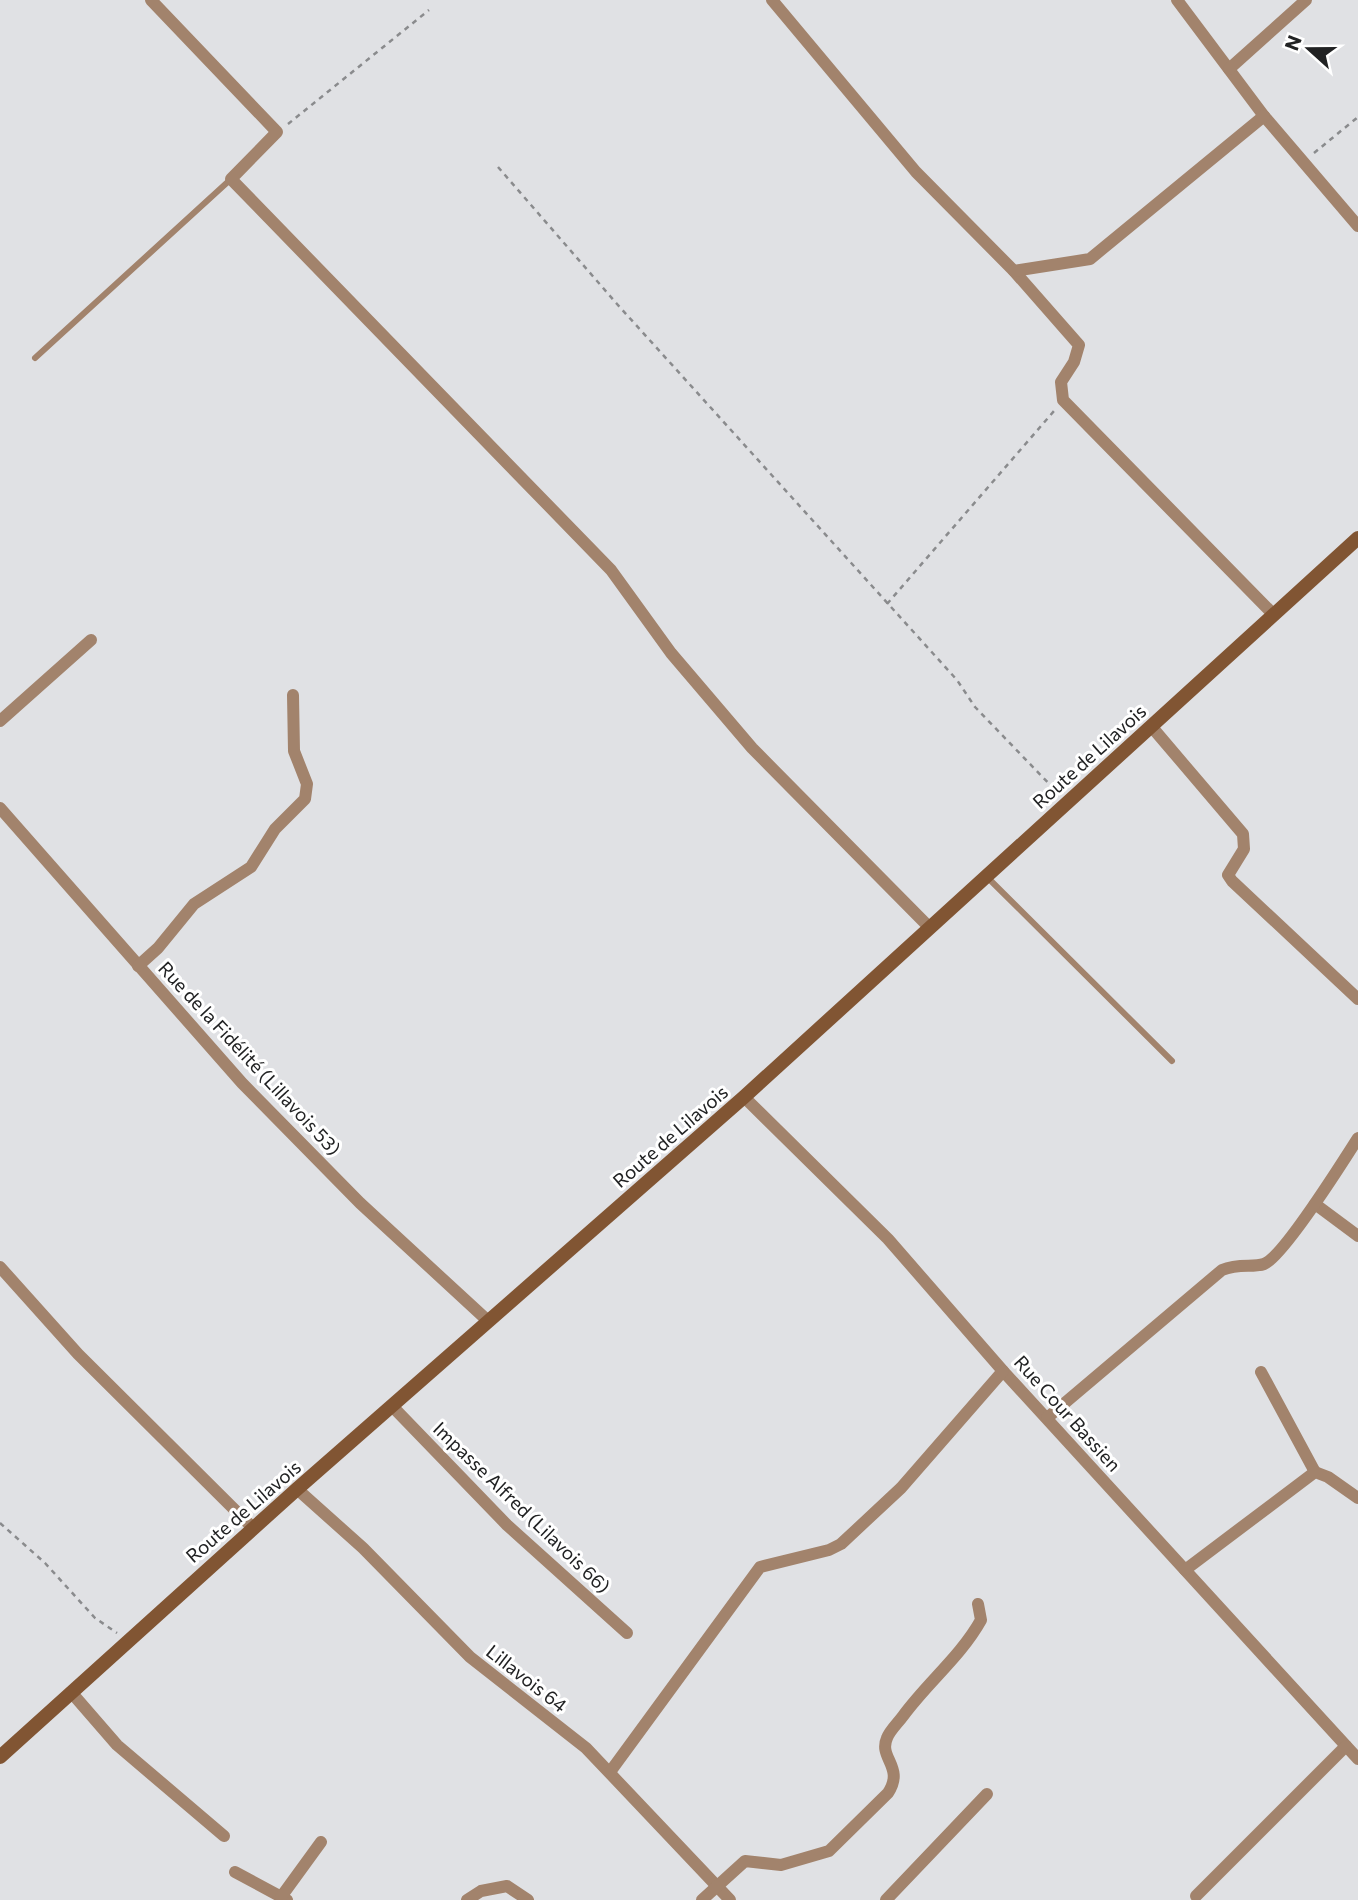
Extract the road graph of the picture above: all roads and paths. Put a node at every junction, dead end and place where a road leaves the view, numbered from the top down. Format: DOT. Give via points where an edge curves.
graph roads {
  1 [pos="151,0"];
  2 [pos="772,0"];
  3 [pos="1307,0"];
  4 [pos="1183,2"];
  5 [pos="429,10"];
  6 [pos="1229,69"];
  7 [pos="1264,116"];
  8 [pos="1358,117"];
  9 [pos="277,132"];
  10 [pos="1304,162"];
  11 [pos="498,167"];
  12 [pos="231,179"];
  13 [pos="1358,226"];
  14 [pos="1014,271"];
  15 [pos="35,358"];
  16 [pos="1063,400"];
  17 [pos="1358,538"];
  18 [pos="886,604"];
  19 [pos="1274,615"];
  20 [pos="91,640"];
  21 [pos="293,695"];
  22 [pos="0,721"];
  23 [pos="1150,726"];
  24 [pos="1066,802"];
  25 [pos="0,808"];
  26 [pos="986,876"];
  27 [pos="930,928"];
  28 [pos="138,966"];
  29 [pos="1358,999"];
  30 [pos="1172,1060"];
  31 [pos="744,1097"];
  32 [pos="1358,1138"];
  33 [pos="1315,1204"];
  34 [pos="1358,1236"];
  35 [pos="0,1268"];
  36 [pos="487,1320"];
  37 [pos="1003,1371"];
  38 [pos="1261,1371"];
  39 [pos="392,1406"];
  40 [pos="1047,1418"];
  41 [pos="1315,1472"];
  42 [pos="297,1489"];
  43 [pos="1358,1498"];
  44 [pos="0,1523"];
  45 [pos="253,1528"];
  46 [pos="1185,1570"];
  47 [pos="978,1604"];
  48 [pos="627,1633"];
  49 [pos="125,1641"];
  50 [pos="71,1692"];
  51 [pos="1346,1746"];
  52 [pos="0,1756"];
  53 [pos="1358,1759"];
  54 [pos="610,1772"];
  55 [pos="987,1794"];
  56 [pos="224,1836"];
  57 [pos="321,1842"];
  58 [pos="235,1871"];
  59 [pos="716,1886"];
  60 [pos="1196,1896"];
  61 [pos="284,1898"];
  62 [pos="467,1900"];
  63 [pos="528,1900"];
  64 [pos="702,1900"];
  65 [pos="730,1900"];
  66 [pos="886,1900"];
  1 -- 9 [label="street"];
  2 -- 14 [label="street" via="916,172"];
  3 -- 6 [label="street"];
  4 -- 6 [label="street"];
  5 -- 9 [label="path"];
  6 -- 7 [label="street"];
  7 -- 10 [label="street"];
  7 -- 14 [label="street" via="1090,259"];
  8 -- 10 [label="path"];
  9 -- 12 [label="street"];
  10 -- 13 [label="street"];
  11 -- 18 [label="path"];
  12 -- 15 [label="lane"];
  12 -- 27 [label="street" via="611,569 671,653 752,748"];
  14 -- 16 [label="street" via="1080,345 1061,382"];
  16 -- 18 [label="path"];
  16 -- 19 [label="street"];
  17 -- 19 [label="main road, Route de Lilavois"];
  18 -- 24 [label="path"];
  19 -- 23 [label="main road, Route de Lilavois"];
  20 -- 22 [label="street"];
  21 -- 28 [label="street" via="294,751 307,784 305,799 275,829 251,867 194,904"];
  23 -- 24 [label="main road, Route de Lilavois"];
  23 -- 29 [label="street" via="1243,834 1244,849 1228,875 1232,881"];
  24 -- 26 [label="main road, Route de Lilavois"];
  25 -- 28 [label="street, Rue de la Fidélité (Lillavois 53)"];
  26 -- 27 [label="main road, Route de Lilavois"];
  26 -- 30 [label="lane"];
  27 -- 31 [label="main road, Route de Lilavois"];
  28 -- 36 [label="street, Rue de la Fidélité (Lillavois 53)" via="260,1102 360,1203"];
  31 -- 36 [label="main road, Route de Lilavois"];
  31 -- 37 [label="street, Rue Cour Bassien" via="888,1239"];
  32 -- 33 [label="street"];
  33 -- 34 [label="street"];
  33 -- 40 [label="street" via="1273,1259 1262,1265 1237,1264 1222,1270"];
  35 -- 45 [label="street" via="78,1354"];
  36 -- 39 [label="main road, Route de Lilavois"];
  37 -- 40 [label="street, Rue Cour Bassien"];
  37 -- 54 [label="street" via="901,1488 841,1544 760,1567"];
  38 -- 41 [label="street"];
  39 -- 42 [label="main road, Route de Lilavois"];
  39 -- 48 [label="street, Impasse Alfred (Lilavois 66)" via="507,1525"];
  40 -- 46 [label="street, Rue Cour Bassien"];
  41 -- 43 [label="street"];
  41 -- 46 [label="street"];
  42 -- 45 [label="main road, Route de Lilavois"];
  42 -- 54 [label="street, Lillavois 64" via="363,1548 470,1657"];
  44 -- 49 [label="path" via="45,1563 95,1619"];
  45 -- 49 [label="main road, Route de Lilavois"];
  46 -- 51 [label="street, Rue Cour Bassien"];
  47 -- 59 [label="street" via="981,1620 971,1638 886,1739 895,1770 895,1783 888,1793 829,1850 781,1865 746,1861"];
  49 -- 50 [label="main road, Route de Lilavois"];
  50 -- 52 [label="main road, Route de Lilavois"];
  50 -- 56 [label="street" via="117,1745"];
  51 -- 53 [label="street, Rue Cour Bassien"];
  51 -- 60 [label="street"];
  54 -- 59 [label="street, Lillavois 64"];
  55 -- 66 [label="street"];
  57 -- 61 [label="street"];
  58 -- 61 [label="street"];
  59 -- 64 [label="street"];
  59 -- 65 [label="street, Lillavois 64"];
  62 -- 63 [label="street" via="488,1888 507,1886"];
}
